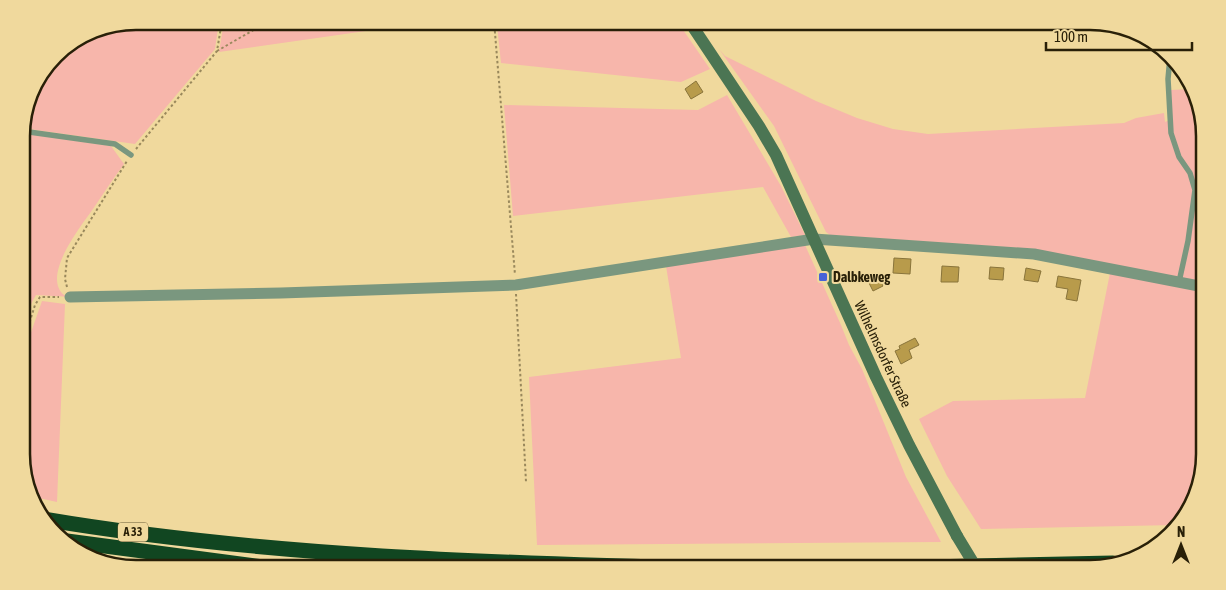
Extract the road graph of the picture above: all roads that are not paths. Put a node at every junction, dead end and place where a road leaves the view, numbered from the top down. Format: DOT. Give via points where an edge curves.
graph roads {
  1 [pos="695,30"];
  2 [pos="1169,66"];
  3 [pos="30,131"];
  4 [pos="131,155"];
  5 [pos="814,238"];
  6 [pos="1179,282"];
  7 [pos="1196,286"];
  8 [pos="70,298"];
  9 [pos="53,520"];
  10 [pos="80,544"];
  11 [pos="208,560"];
  12 [pos="474,560"];
  13 [pos="972,560"];
  1 -- 5 [label="street, Wilhelmsdorfer Straße" via="760,126"];
  2 -- 6 [label="lane" via="1171,133 1195,190"];
  3 -- 4 [label="lane" via="115,144"];
  5 -- 6 [label="street" via="1034,254"];
  5 -- 8 [label="street" via="516,285"];
  5 -- 13 [label="street, Wilhelmsdorfer Straße, bridge" via="884,394"];
  6 -- 7 [label="street"];
  9 -- 12 [label="highway, A 33" via="224,544"];
  10 -- 11 [label="highway, A 33"];
}
